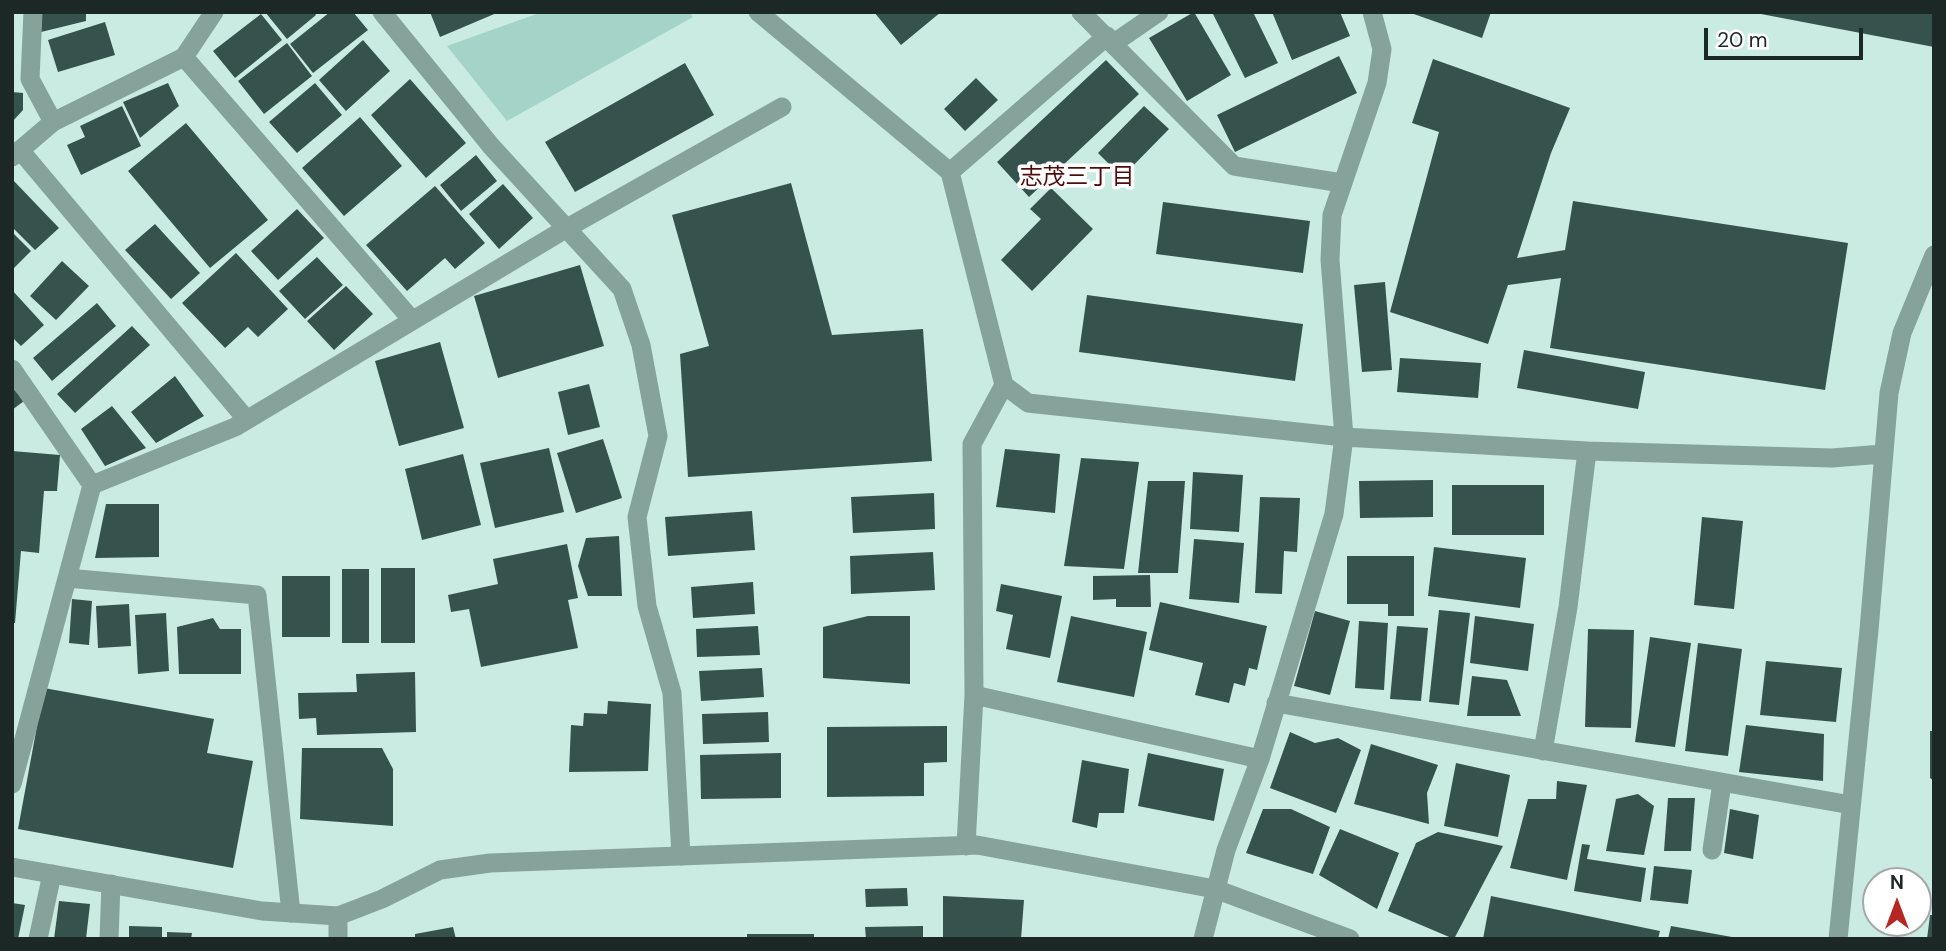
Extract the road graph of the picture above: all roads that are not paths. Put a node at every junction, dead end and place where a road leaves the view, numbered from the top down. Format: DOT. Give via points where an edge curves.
graph roads {
  1 [pos="33,12"];
  2 [pos="214,12"];
  3 [pos="382,12"];
  4 [pos="758,12"];
  5 [pos="1081,12"];
  6 [pos="1159,12"];
  7 [pos="1372,12"];
  8 [pos="1110,40"];
  9 [pos="184,57"];
  10 [pos="21,65"];
  11 [pos="782,107"];
  12 [pos="53,122"];
  13 [pos="16,153"];
  14 [pos="950,172"];
  15 [pos="1342,183"];
  16 [pos="567,228"];
  17 [pos="1934,255"];
  18 [pos="412,320"];
  19 [pos="12,369"];
  20 [pos="1004,385"];
  21 [pos="247,420"];
  22 [pos="1344,437"];
  23 [pos="1587,451"];
  24 [pos="1883,454"];
  25 [pos="92,485"];
  26 [pos="67,578"];
  27 [pos="974,695"];
  28 [pos="1276,703"];
  29 [pos="1543,751"];
  30 [pos="1259,759"];
  31 [pos="1722,783"];
  32 [pos="12,784"];
  33 [pos="1851,805"];
  34 [pos="966,846"];
  35 [pos="1712,850"];
  36 [pos="681,856"];
  37 [pos="12,867"];
  38 [pos="52,874"];
  39 [pos="111,884"];
  40 [pos="1215,889"];
  41 [pos="291,913"];
  42 [pos="338,916"];
  43 [pos="38,939"];
  44 [pos="109,939"];
  45 [pos="338,939"];
  46 [pos="1203,939"];
  47 [pos="1350,939"];
  48 [pos="1838,939"];
  1 -- 10 [label="street"];
  2 -- 9 [label="street"];
  3 -- 16 [label="street" via="491,146"];
  4 -- 14 [label="street"];
  5 -- 8 [label="street"];
  6 -- 8 [label="street"];
  7 -- 15 [label="street" via="1382,49 1377,83"];
  8 -- 14 [label="street"];
  8 -- 15 [label="street" via="1234,166"];
  9 -- 12 [label="street"];
  9 -- 18 [label="street"];
  10 -- 12 [label="street"];
  11 -- 16 [label="street"];
  12 -- 13 [label="street"];
  13 -- 21 [label="street"];
  14 -- 20 [label="street"];
  15 -- 22 [label="street" via="1332,215 1330,260"];
  16 -- 18 [label="street"];
  16 -- 36 [label="street" via="622,289 641,345 658,436 637,517 647,606 672,694"];
  17 -- 24 [label="street" via="1902,333 1889,393"];
  18 -- 21 [label="street"];
  19 -- 25 [label="street"];
  20 -- 22 [label="street" via="1028,403"];
  20 -- 27 [label="street" via="972,444"];
  21 -- 25 [label="street"];
  22 -- 23 [label="street"];
  22 -- 28 [label="street" via="1334,514"];
  23 -- 24 [label="street" via="1832,458"];
  23 -- 29 [label="street" via="1568,607"];
  24 -- 33 [label="street"];
  25 -- 26 [label="street"];
  26 -- 32 [label="street"];
  26 -- 41 [label="street" via="257,595"];
  27 -- 30 [label="street"];
  27 -- 34 [label="street"];
  28 -- 29 [label="street"];
  28 -- 30 [label="street"];
  29 -- 31 [label="street"];
  30 -- 40 [label="street"];
  31 -- 33 [label="street"];
  31 -- 35 [label="street"];
  33 -- 48 [label="street"];
  34 -- 36 [label="street"];
  34 -- 40 [label="street"];
  36 -- 42 [label="street" via="490,863 440,870"];
  37 -- 38 [label="street"];
  38 -- 39 [label="street"];
  38 -- 43 [label="street"];
  39 -- 41 [label="street"];
  39 -- 44 [label="street"];
  40 -- 46 [label="street"];
  40 -- 47 [label="street"];
  41 -- 42 [label="street"];
  42 -- 45 [label="street"];
}
